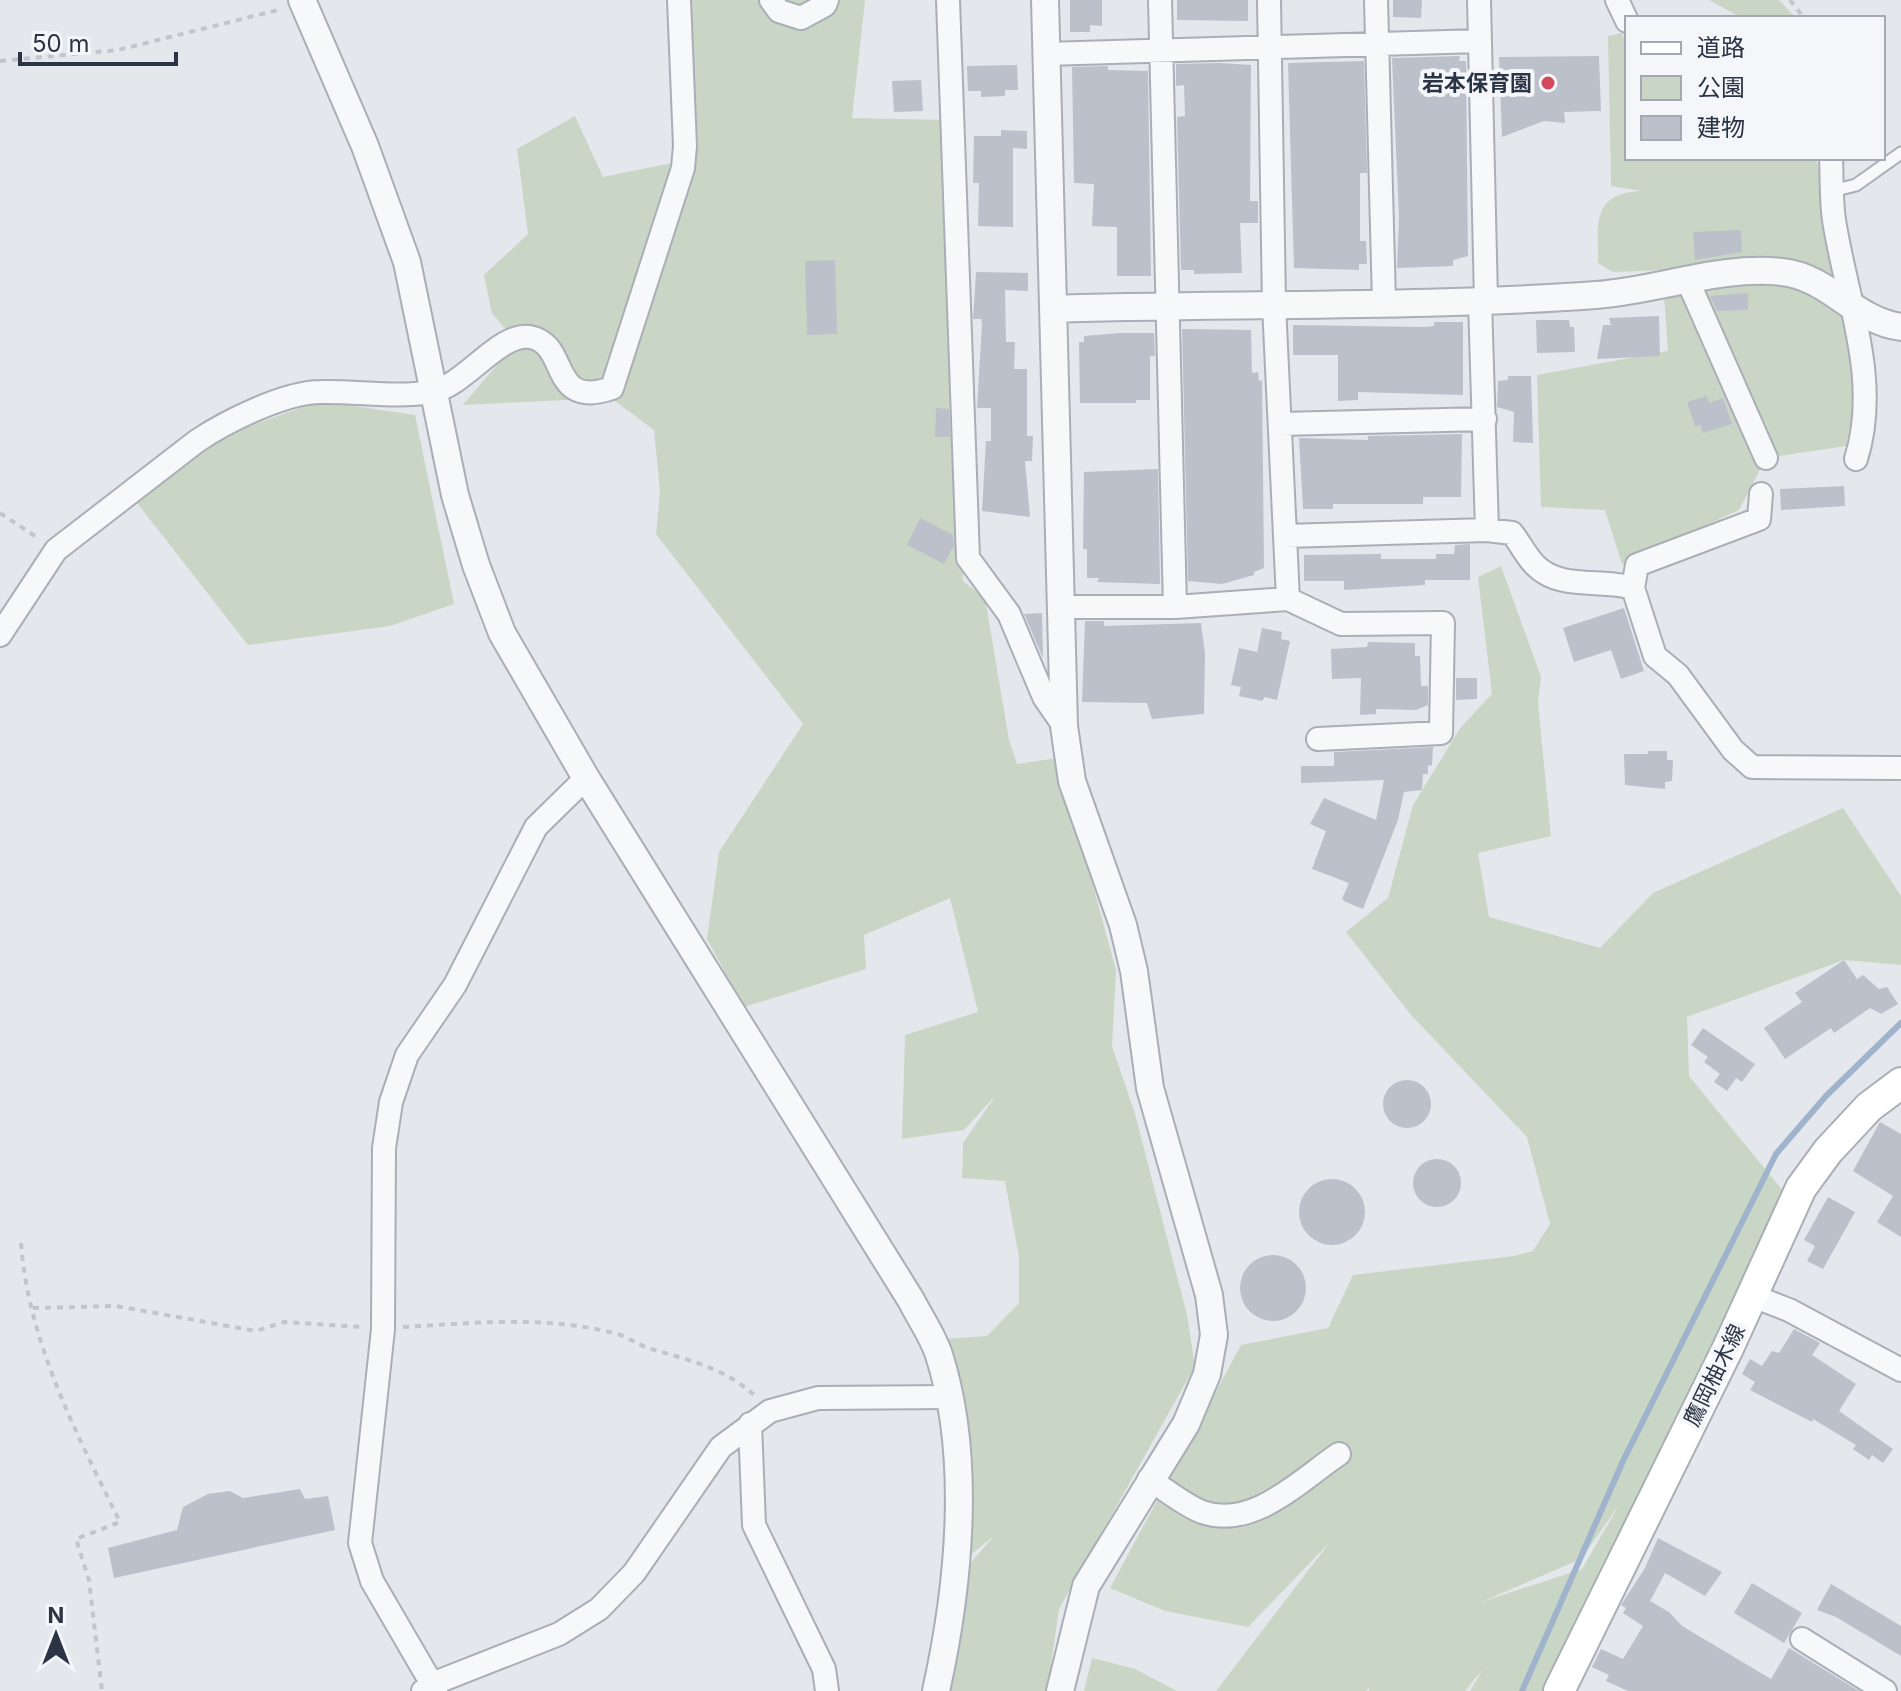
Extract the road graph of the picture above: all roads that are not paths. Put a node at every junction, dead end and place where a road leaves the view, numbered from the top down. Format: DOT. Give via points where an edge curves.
graph roads {
  1 [pos="679,0"];
  2 [pos="771,0"];
  3 [pos="827,0"];
  4 [pos="948,0"];
  5 [pos="1045,0"];
  6 [pos="1160,0"];
  7 [pos="1269,0"];
  8 [pos="1376,0"];
  9 [pos="1479,0"];
  10 [pos="303,2"];
  11 [pos="1480,41"];
  12 [pos="1377,44"];
  13 [pos="1270,46"];
  14 [pos="1159,51"];
  15 [pos="1046,54"];
  16 [pos="1901,153"];
  17 [pos="1831,160"];
  18 [pos="1832,191"];
  19 [pos="1687,279"];
  20 [pos="1483,300"];
  21 [pos="1384,303"];
  22 [pos="1167,305"];
  23 [pos="1274,305"];
  24 [pos="1054,309"];
  25 [pos="1854,310"];
  26 [pos="1901,327"];
  27 [pos="433,392"];
  28 [pos="1485,419"];
  29 [pos="1280,424"];
  30 [pos="1766,458"];
  31 [pos="1856,459"];
  32 [pos="1761,494"];
  33 [pos="1487,530"];
  34 [pos="1285,536"];
  35 [pos="1633,588"];
  36 [pos="1288,599"];
  37 [pos="1063,607"];
  38 [pos="1175,607"];
  39 [pos="0,635"];
  40 [pos="1064,726"];
  41 [pos="1318,739"];
  42 [pos="1901,768"];
  43 [pos="586,778"];
  44 [pos="1901,1083"];
  45 [pos="1753,1296"];
  46 [pos="1898,1362"];
  47 [pos="950,1397"];
  48 [pos="750,1424"];
  49 [pos="1339,1454"];
  50 [pos="1149,1479"];
  51 [pos="1802,1639"];
  52 [pos="430,1689"];
  53 [pos="827,1691"];
  54 [pos="936,1691"];
  55 [pos="1060,1691"];
  56 [pos="1559,1691"];
  57 [pos="1885,1691"];
  1 -- 27 [label="street" via="683,168 612,388 591,395 577,391 546,347 534,338 515,337"];
  2 -- 3 [label="street" via="779,11 801,18"];
  4 -- 40 [label="street" via="968,558 1009,614 1044,697"];
  5 -- 15 [label="street"];
  6 -- 14 [label="street"];
  7 -- 13 [label="street"];
  8 -- 12 [label="street"];
  9 -- 11 [label="street"];
  10 -- 27 [label="street" via="365,146 407,262"];
  11 -- 12 [label="street"];
  11 -- 20 [label="street"];
  12 -- 13 [label="street"];
  12 -- 21 [label="street"];
  13 -- 14 [label="street"];
  13 -- 23 [label="street"];
  14 -- 15 [label="street"];
  14 -- 22 [label="street"];
  15 -- 24 [label="street"];
  16 -- 18 [label="lane" via="1856,185"];
  17 -- 18 [label="street"];
  18 -- 25 [label="street"];
  19 -- 20 [label="street" via="1599,295"];
  19 -- 25 [label="street" via="1779,271 1810,276"];
  19 -- 30 [label="street"];
  20 -- 21 [label="street"];
  20 -- 28 [label="street"];
  21 -- 23 [label="street"];
  22 -- 23 [label="street"];
  22 -- 24 [label="street"];
  22 -- 38 [label="street"];
  23 -- 29 [label="street"];
  24 -- 37 [label="street"];
  25 -- 26 [label="street"];
  25 -- 31 [label="street" via="1865,399 1864,434"];
  27 -- 39 [label="street" via="317,392 220,426 56,550"];
  27 -- 43 [label="street" via="455,495 502,633"];
  28 -- 29 [label="street"];
  28 -- 33 [label="street"];
  29 -- 34 [label="street"];
  32 -- 35 [label="street" via="1759,519 1637,565"];
  33 -- 34 [label="street"];
  33 -- 35 [label="street" via="1512,533 1536,566 1561,581"];
  34 -- 36 [label="street"];
  35 -- 42 [label="street" via="1655,656 1678,675 1733,750 1752,767"];
  36 -- 38 [label="street"];
  36 -- 41 [label="street" via="1341,624 1443,623 1441,733"];
  37 -- 38 [label="street"];
  37 -- 40 [label="street"];
  40 -- 50 [label="street" via="1072,781 1127,940 1150,1088 1209,1295 1214,1335 1200,1393"];
  43 -- 47 [label="street" via="911,1300 938,1352"];
  43 -- 52 [label="street" via="536,827 455,985 407,1055 391,1102 384,1148 383,1329 360,1543 372,1581"];
  44 -- 45 [label="main road, 鷹岡柚木線" via="1869,1107 1801,1188"];
  45 -- 46 [label="street"];
  45 -- 56 [label="main road, 鷹岡柚木線"];
  47 -- 48 [label="street" via="818,1398 770,1411"];
  47 -- 54 [label="street" via="957,1439 954,1582"];
  48 -- 52 [label="street" via="721,1447 634,1573 599,1609 559,1634"];
  48 -- 53 [label="street" via="754,1525 824,1669"];
  49 -- 50 [label="street" via="1255,1512 1231,1516 1201,1512"];
  50 -- 55 [label="street" via="1086,1586"];
  51 -- 57 [label="street"];
}
